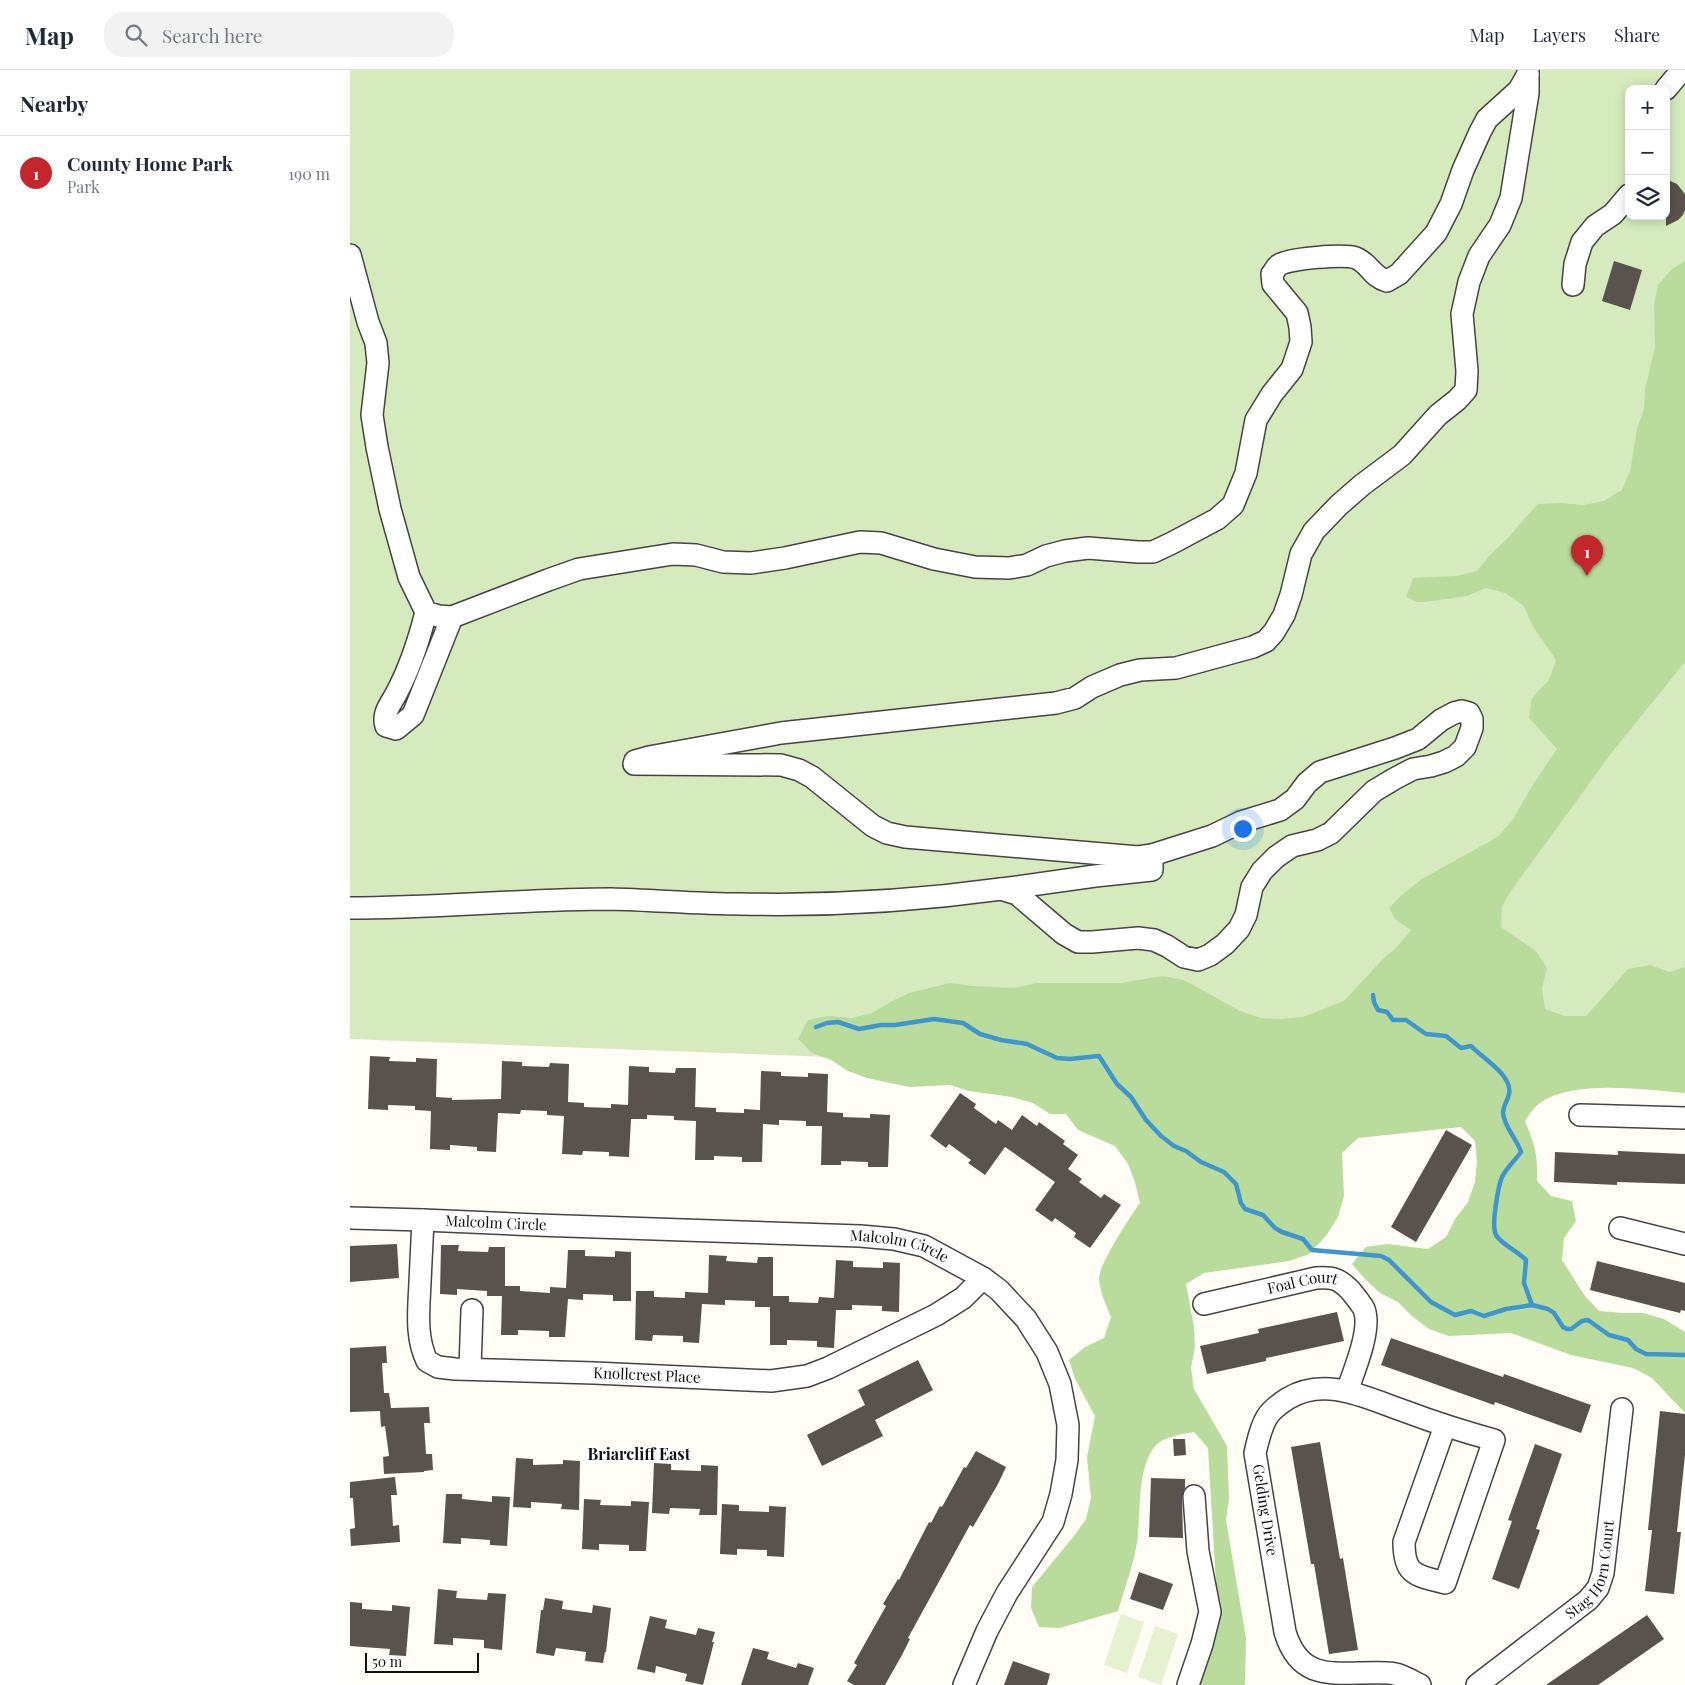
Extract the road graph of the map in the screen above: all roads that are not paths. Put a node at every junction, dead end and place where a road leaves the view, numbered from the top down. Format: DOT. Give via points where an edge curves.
graph roads {
  1 [pos="1682,70"];
  2 [pos="1669,85"];
  3 [pos="1625,200"];
  4 [pos="350,255"];
  5 [pos="1573,285"];
  6 [pos="426,612"];
  7 [pos="452,617"];
  8 [pos="1152,855"];
  9 [pos="1001,889"];
  10 [pos="350,908"];
  11 [pos="1580,1115"];
  12 [pos="1685,1118"];
  13 [pos="350,1218"];
  14 [pos="423,1220"];
  15 [pos="1620,1228"];
  16 [pos="1685,1244"];
  17 [pos="983,1278"];
  18 [pos="1204,1304"];
  19 [pos="472,1310"];
  20 [pos="470,1368"];
  21 [pos="1347,1391"];
  22 [pos="1622,1409"];
  23 [pos="1446,1426"];
  24 [pos="1194,1496"];
  25 [pos="964,1685"];
  26 [pos="1188,1685"];
  27 [pos="1420,1685"];
  28 [pos="1476,1685"];
  1 -- 2 [label="street"];
  3 -- 5 [label="street" via="1582,242"];
  4 -- 6 [label="street" via="376,343 378,363 372,415 376,447 410,577"];
  6 -- 7 [label="street"];
  6 -- 7 [label="street" via="416,650 386,711 386,726 396,729 413,715"];
  7 -- 8 [label="street" via="579,570 673,554 751,563 860,542 881,543 967,566 1009,568 1066,551 1088,548 1153,552 1172,544 1216,519 1233,505 1246,473 1256,420 1292,369 1301,342 1300,327 1297,314 1273,284 1272,274 1278,265 1295,260 1357,258 1379,279 1387,281 1399,274 1436,233 1487,119 1519,90 1528,74 1511,198 1500,225 1479,256 1462,314 1466,390 1438,415 1402,456 1338,505 1314,531 1301,554 1284,615 1266,641 1176,668 1120,675 1075,698 1056,703 781,733 649,757 634,764 781,766 799,770 873,826 905,837 1138,857"];
  8 -- 9 [label="street" via="1152,870"];
  8 -- 9 [label="street" via="1280,810 1320,772 1418,739 1454,714 1462,711 1469,713 1472,719 1465,747 1456,756 1413,769 1394,779 1374,791 1331,833 1292,846 1276,857 1252,887 1246,915 1239,929 1225,944 1204,958 1184,957 1154,940 1078,942 1017,894"];
  9 -- 10 [label="street" via="829,904 612,899"];
  11 -- 12 [label="street"];
  13 -- 14 [label="street, Malcolm Circle"];
  14 -- 17 [label="street, Malcolm Circle" via="894,1239 924,1246"];
  14 -- 20 [label="street, Knollcrest Place" via="419,1308 422,1350 427,1361 438,1367"];
  15 -- 16 [label="street"];
  17 -- 20 [label="street, Knollcrest Place" via="963,1298 936,1315 807,1376 771,1381"];
  17 -- 25 [label="street, Malcolm Circle" via="1026,1319 1048,1352 1060,1384 1068,1425 1068,1460 1052,1522 1007,1593"];
  18 -- 21 [label="street, Foal Court" via="1332,1277 1345,1285 1364,1311 1363,1343"];
  19 -- 20 [label="street"];
  21 -- 23 [label="street, Gelding Drive"];
  21 -- 27 [label="street, Gelding Drive" via="1317,1388 1298,1392 1283,1402 1268,1415 1255,1453 1289,1649 1305,1672 1318,1678 1334,1680 1390,1673"];
  22 -- 28 [label="street, Stag Horn Court" via="1604,1573 1598,1588 1588,1600"];
  23 -- 23 [label="street, Gelding Drive" via="1404,1542 1404,1557 1409,1568 1416,1574 1445,1583 1494,1440"];
  24 -- 26 [label="street" via="1198,1551 1210,1612"];
}
